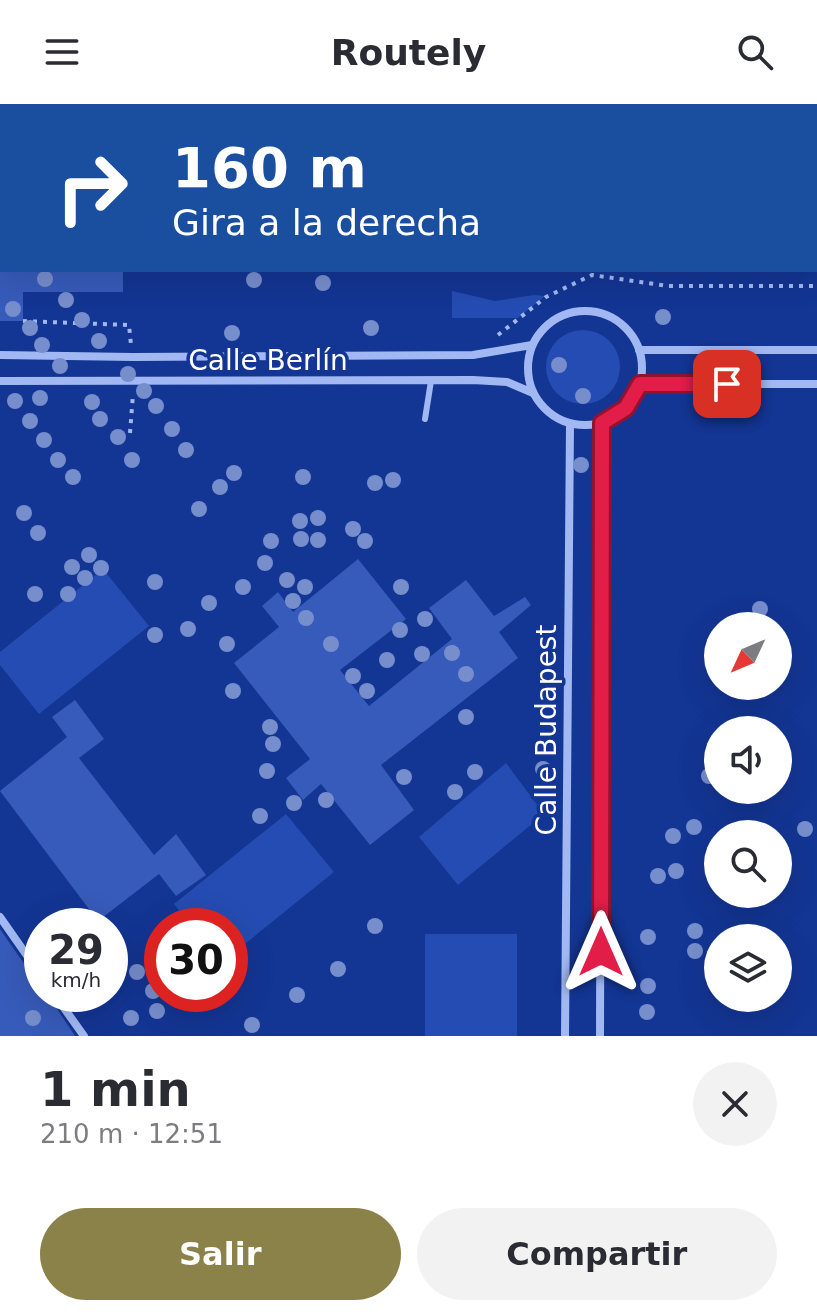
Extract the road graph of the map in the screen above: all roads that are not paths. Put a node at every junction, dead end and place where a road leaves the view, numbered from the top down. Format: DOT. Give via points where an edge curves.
graph roads {
  1 [pos="532,345"];
  2 [pos="639,350"];
  3 [pos="817,350"];
  4 [pos="0,355"];
  5 [pos="0,381"];
  6 [pos="431,381"];
  7 [pos="640,384"];
  8 [pos="817,384"];
  9 [pos="533,393"];
  10 [pos="425,419"];
  11 [pos="602,423"];
  12 [pos="570,424"];
  13 [pos="0,917"];
  14 [pos="24,951"];
  15 [pos="67,1012"];
  16 [pos="84,1036"];
  17 [pos="565,1036"];
  18 [pos="600,1036"];
  1 -- 2 [label="street" via="551,322 579,311 622,324"];
  1 -- 4 [label="street, Calle Berlín" via="473,355"];
  1 -- 9 [label="street" via="528,378"];
  2 -- 3 [label="street"];
  2 -- 7 [label="street"];
  5 -- 6 [label="street, Calle Berlín"];
  6 -- 9 [label="street, Calle Berlín" via="507,382"];
  6 -- 10 [label="lane"];
  7 -- 8 [label="street"];
  7 -- 11 [label="street" via="626,408"];
  9 -- 12 [label="street" via="555,417"];
  11 -- 12 [label="street"];
  11 -- 18 [label="street, Calle Budapest"];
  12 -- 17 [label="street, Calle Budapest"];
  13 -- 14 [label="street"];
  15 -- 16 [label="street"];
}
